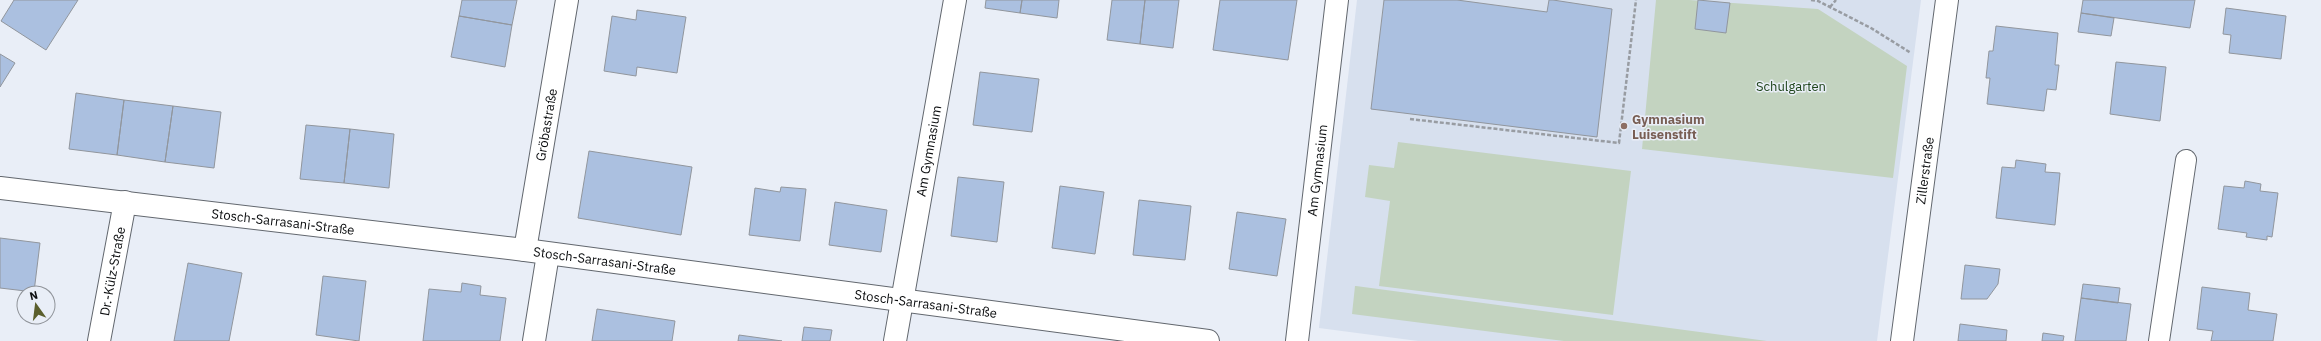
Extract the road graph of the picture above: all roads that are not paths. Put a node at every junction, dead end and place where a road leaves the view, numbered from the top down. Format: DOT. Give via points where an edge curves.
graph roads {
  1 [pos="567,0"];
  2 [pos="955,0"];
  3 [pos="1337,0"];
  4 [pos="1947,0"];
  5 [pos="2186,160"];
  6 [pos="0,188"];
  7 [pos="125,202"];
  8 [pos="525,250"];
  9 [pos="548,254"];
  10 [pos="902,301"];
  11 [pos="99,341"];
  12 [pos="534,341"];
  13 [pos="895,341"];
  14 [pos="1208,341"];
  15 [pos="1297,341"];
  16 [pos="1902,341"];
  17 [pos="2159,341"];
  1 -- 8 [label="street, Gröbastraße"];
  2 -- 10 [label="street, Am Gymnasium"];
  3 -- 15 [label="street, Am Gymnasium"];
  4 -- 16 [label="street, Zillerstraße"];
  5 -- 17 [label="lane"];
  6 -- 7 [label="street, Stosch-Sarrasani-Straße"];
  7 -- 8 [label="street, Stosch-Sarrasani-Straße"];
  7 -- 11 [label="street, Dr.-Külz-Straße"];
  8 -- 9 [label="street, Stosch-Sarrasani-Straße"];
  9 -- 10 [label="street, Stosch-Sarrasani-Straße"];
  9 -- 12 [label="street"];
  10 -- 13 [label="street, Am Gymnasium"];
  10 -- 14 [label="street, Stosch-Sarrasani-Straße"];
}
